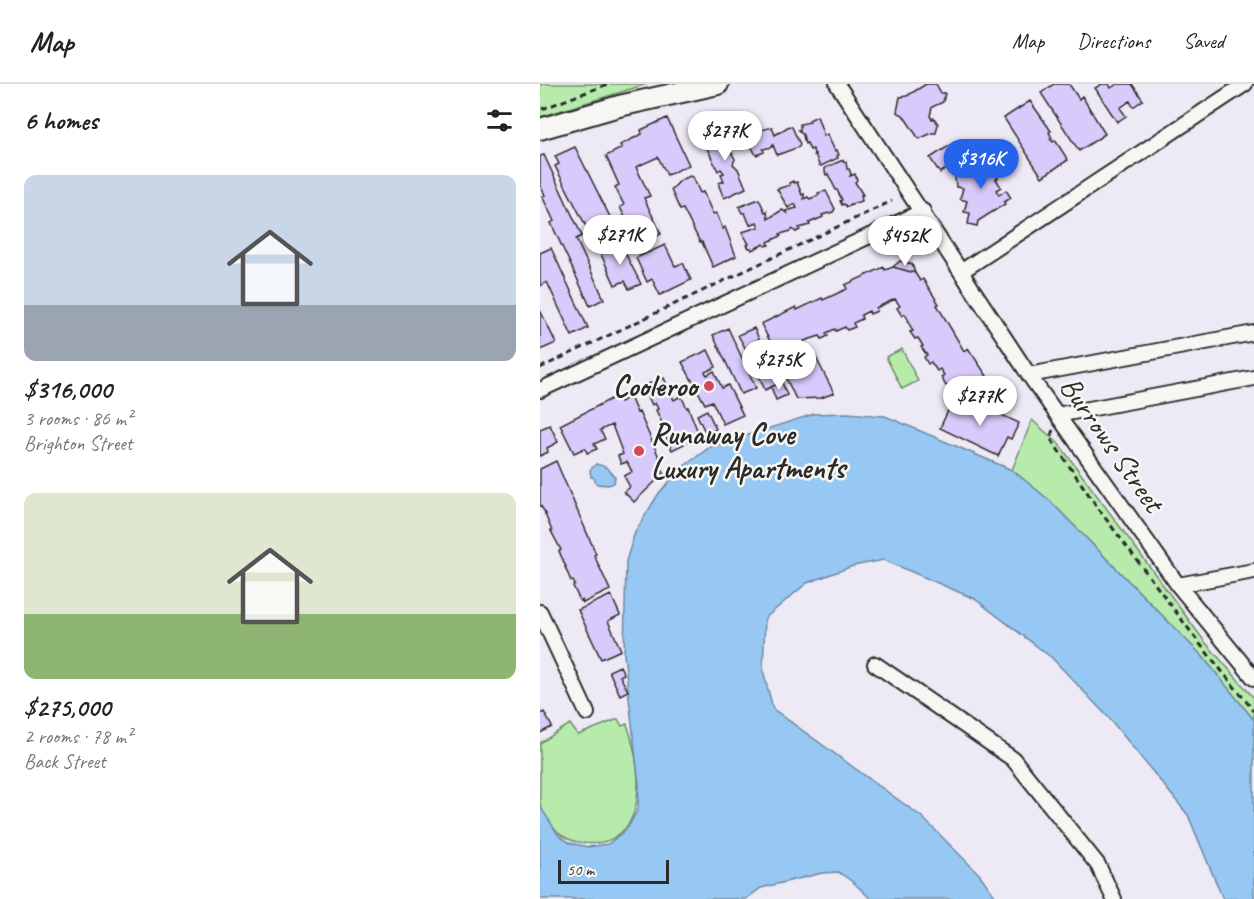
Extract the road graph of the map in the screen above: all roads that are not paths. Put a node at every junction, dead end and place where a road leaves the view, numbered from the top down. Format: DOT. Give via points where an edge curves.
graph roads {
  1 [pos="718,84"];
  2 [pos="837,84"];
  3 [pos="1245,84"];
  4 [pos="540,129"];
  5 [pos="923,211"];
  6 [pos="962,271"];
  7 [pos="1254,333"];
  8 [pos="1029,375"];
  9 [pos="1254,378"];
  10 [pos="540,390"];
  11 [pos="1057,415"];
  12 [pos="1254,571"];
  13 [pos="1178,585"];
  14 [pos="540,612"];
  15 [pos="875,664"];
  16 [pos="1254,678"];
  17 [pos="586,713"];
  18 [pos="1114,899"];
  1 -- 4 [label="main road"];
  2 -- 5 [label="street, Burrows Street"];
  3 -- 6 [label="street"];
  5 -- 6 [label="street, Burrows Street"];
  5 -- 10 [label="street"];
  6 -- 8 [label="street, Burrows Street"];
  7 -- 8 [label="street"];
  8 -- 11 [label="street, Burrows Street"];
  9 -- 11 [label="street"];
  11 -- 13 [label="street, Burrows Street"];
  12 -- 13 [label="street"];
  13 -- 16 [label="street, Burrows Street"];
  14 -- 17 [label="street"];
  15 -- 18 [label="street" via="1013,759 1098,865"];
}
